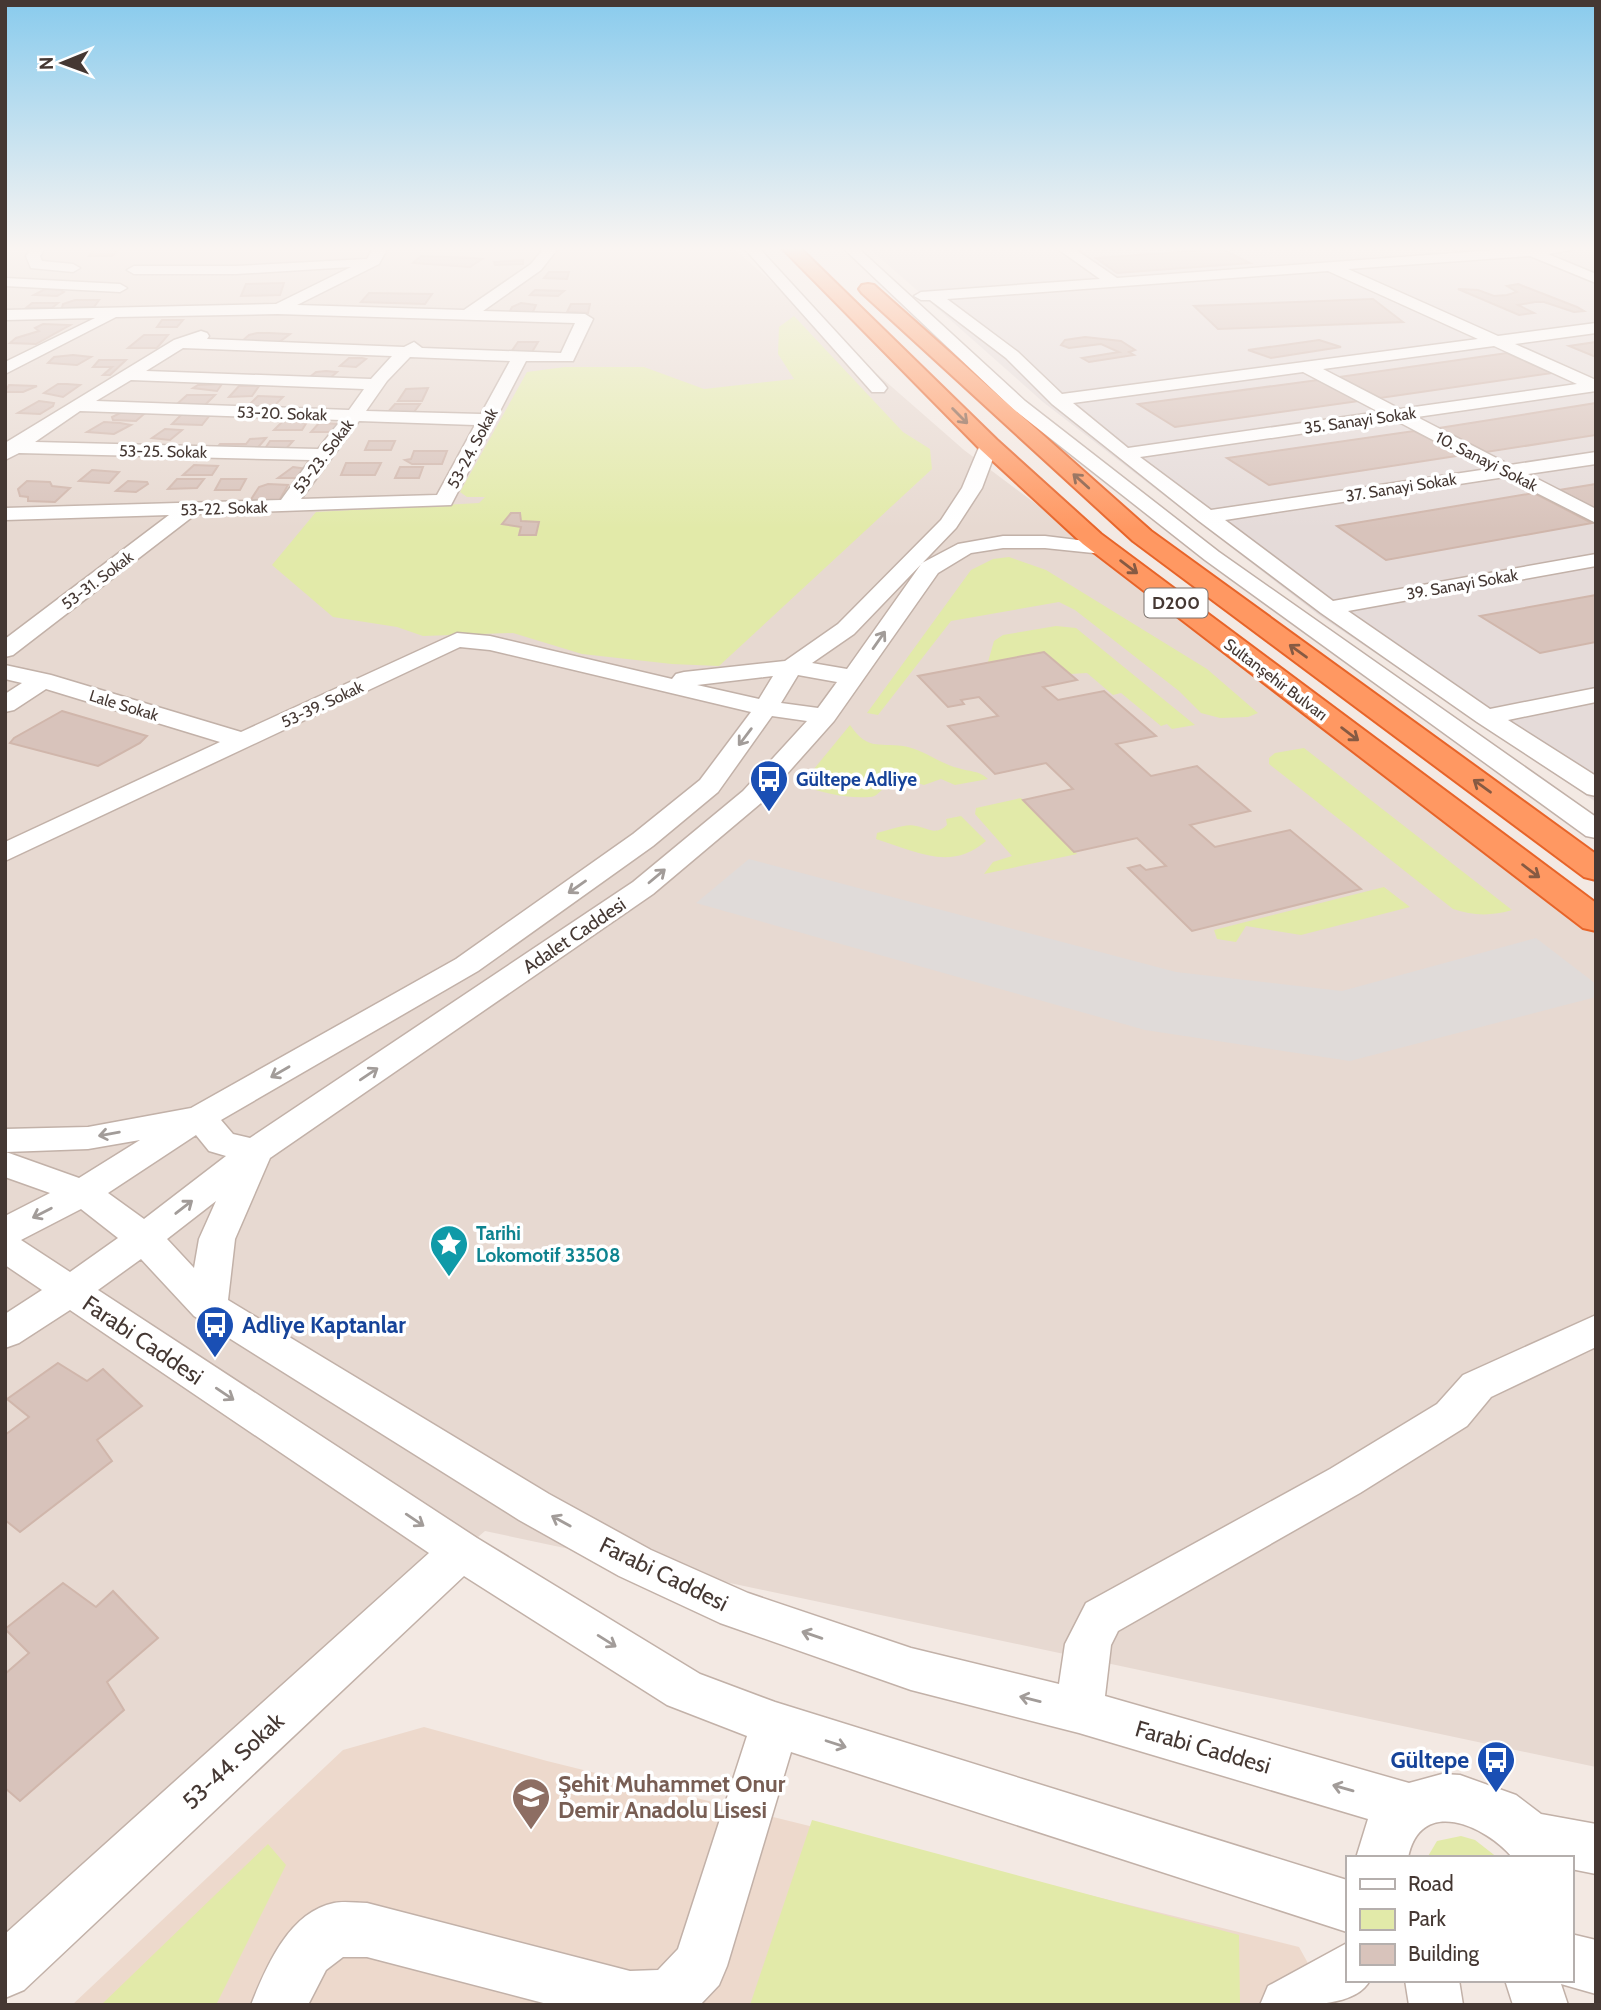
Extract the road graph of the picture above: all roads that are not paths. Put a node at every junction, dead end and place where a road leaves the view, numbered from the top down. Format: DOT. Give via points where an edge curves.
graph roads {
  1 [pos="57,341"];
  2 [pos="186,341"];
  3 [pos="424,341"];
  4 [pos="575,341"];
  5 [pos="835,341"];
  6 [pos="884,341"];
  7 [pos="925,341"];
  8 [pos="950,341"];
  9 [pos="993,341"];
  10 [pos="1006,341"];
  11 [pos="1494,341"];
  12 [pos="1535,341"];
  13 [pos="180,343"];
  14 [pos="1549,347"];
  15 [pos="402,354"];
  16 [pos="1012,355"];
  17 [pos="520,357"];
  18 [pos="1304,366"];
  19 [pos="5,369"];
  20 [pos="128,375"];
  21 [pos="375,384"];
  22 [pos="1596,386"];
  23 [pos="878,388"];
  24 [pos="1058,400"];
  25 [pos="76,406"];
  26 [pos="354,415"];
  27 [pos="1395,415"];
  28 [pos="487,420"];
  29 [pos="989,445"];
  30 [pos="8,449"];
  31 [pos="1124,454"];
  32 [pos="321,455"];
  33 [pos="1596,458"];
  34 [pos="1507,471"];
  35 [pos="443,501"];
  36 [pos="287,506"];
  37 [pos="190,509"];
  38 [pos="5,514"];
  39 [pos="1206,517"];
  40 [pos="1596,517"];
  41 [pos="978,529"];
  42 [pos="1103,548"];
  43 [pos="1596,560"];
  44 [pos="1329,608"];
  45 [pos="5,650"];
  46 [pos="791,667"];
  47 [pos="5,672"];
  48 [pos="853,677"];
  49 [pos="43,680"];
  50 [pos="653,682"];
  51 [pos="1596,695"];
  52 [pos="5,705"];
  53 [pos="765,708"];
  54 [pos="825,716"];
  55 [pos="1486,717"];
  56 [pos="242,741"];
  57 [pos="1596,788"];
  58 [pos="1596,830"];
  59 [pos="5,853"];
  60 [pos="1596,870"];
  61 [pos="1596,919"];
  62 [pos="200,1117"];
  63 [pos="5,1141"];
  64 [pos="255,1151"];
  65 [pos="5,1164"];
  66 [pos="83,1192"];
  67 [pos="5,1232"];
  68 [pos="144,1238"];
  69 [pos="5,1247"];
  70 [pos="70,1291"];
  71 [pos="208,1306"];
  72 [pos="1596,1330"];
  73 [pos="5,1333"];
  74 [pos="461,1551"];
  75 [pos="1079,1711"];
  76 [pos="775,1724"];
  77 [pos="1409,1807"];
  78 [pos="1536,1847"];
  79 [pos="1596,1849"];
  80 [pos="1382,1856"];
  81 [pos="1346,1906"];
  82 [pos="1573,1961"];
  83 [pos="1596,1967"];
  84 [pos="5,1971"];
  85 [pos="1346,1971"];
  86 [pos="1432,1982"];
  87 [pos="1533,1982"];
  88 [pos="668,2001"];
  89 [pos="278,2005"];
  90 [pos="1287,2005"];
  91 [pos="1436,2005"];
  92 [pos="1541,2005"];
  1 -- 19 [label="street"];
  2 -- 13 [label="street"];
  3 -- 15 [label="street, 53-23. Sokak"];
  4 -- 17 [label="street" via="567,358"];
  5 -- 23 [label="street"];
  6 -- 29 [label="highway, Sultanşehir Bulvarı / D200, one-way"];
  60 -- 7 [label="highway, Sultanşehir Bulvarı / D200, one-way" via="1142,536"];
  8 -- 58 [label="street" via="1019,405 1212,556"];
  9 -- 16 [label="street"];
  10 -- 16 [label="street"];
  11 -- 18 [label="street"];
  11 -- 22 [label="street"];
  12 -- 14 [label="street"];
  13 -- 15 [label="street"];
  13 -- 20 [label="street"];
  15 -- 17 [label="street"];
  15 -- 21 [label="street, 53-23. Sokak"];
  16 -- 24 [label="street"];
  17 -- 28 [label="street, 53-24. Sokak"];
  18 -- 24 [label="street"];
  18 -- 27 [label="street, 10. Sanayi Sokak"];
  20 -- 21 [label="street"];
  20 -- 25 [label="street"];
  21 -- 26 [label="street, 53-23. Sokak"];
  22 -- 27 [label="street, 35. Sanayi Sokak"];
  24 -- 31 [label="street"];
  25 -- 26 [label="street, 53-20. Sokak"];
  25 -- 30 [label="street"];
  26 -- 28 [label="street, 53-20. Sokak"];
  26 -- 32 [label="street, 53-23. Sokak"];
  27 -- 31 [label="street, 35. Sanayi Sokak"];
  27 -- 34 [label="street, 10. Sanayi Sokak"];
  28 -- 35 [label="street, 53-24. Sokak"];
  29 -- 41 [label="street, Adalet Caddesi" via="972,488"];
  29 -- 42 [label="highway, Sultanşehir Bulvarı / D200"];
  30 -- 32 [label="street, 53-25. Sokak"];
  31 -- 39 [label="street"];
  32 -- 36 [label="street, 53-23. Sokak"];
  33 -- 34 [label="street, 37. Sanayi Sokak"];
  34 -- 39 [label="street, 37. Sanayi Sokak"];
  34 -- 40 [label="street, 10. Sanayi Sokak"];
  35 -- 36 [label="street, 53-22. Sokak"];
  36 -- 37 [label="street, 53-22. Sokak"];
  37 -- 38 [label="street, 53-22. Sokak"];
  37 -- 45 [label="street, 53-31. Sokak"];
  39 -- 44 [label="street"];
  41 -- 42 [label="street, Adalet Caddesi"];
  41 -- 46 [label="street, Adalet Caddesi"];
  48 -- 41 [label="street, Adalet Caddesi, one-way" via="930,568 965,548"];
  42 -- 61 [label="highway, Sultanşehir Bulvarı / D200, one-way"];
  43 -- 44 [label="street, 39. Sanayi Sokak"];
  44 -- 55 [label="street"];
  46 -- 48 [label="street, 53-39. Sokak"];
  46 -- 50 [label="street, 53-39. Sokak"];
  46 -- 53 [label="street, Adalet Caddesi"];
  47 -- 49 [label="street, Lale Sokak"];
  48 -- 54 [label="street, Adalet Caddesi"];
  49 -- 52 [label="street"];
  49 -- 56 [label="street, Lale Sokak"];
  50 -- 53 [label="street, 53-39. Sokak"];
  50 -- 56 [label="street, 53-39. Sokak" via="490,643 457,640"];
  51 -- 55 [label="street"];
  53 -- 54 [label="street, 53-39. Sokak"];
  53 -- 62 [label="street, Adalet Caddesi, one-way" via="709,786 643,840 467,965"];
  64 -- 54 [label="street, Adalet Caddesi, one-way" via="643,888 752,797"];
  55 -- 57 [label="street"];
  56 -- 59 [label="street, 53-39. Sokak"];
  62 -- 63 [label="street, one-way" via="88,1138"];
  62 -- 64 [label="street" via="221,1143"];
  62 -- 66 [label="street, Adalet Caddesi"];
  68 -- 64 [label="street, Adalet Caddesi, one-way"];
  64 -- 71 [label="street" via="216,1239"];
  65 -- 66 [label="street, Farabi Caddesi"];
  66 -- 67 [label="street, Adalet Caddesi, one-way"];
  66 -- 68 [label="street, Farabi Caddesi"];
  68 -- 70 [label="street, Adalet Caddesi"];
  68 -- 71 [label="street, Farabi Caddesi"];
  69 -- 70 [label="street, Farabi Caddesi"];
  70 -- 73 [label="street, Adalet Caddesi"];
  70 -- 74 [label="street, Farabi Caddesi, one-way"];
  75 -- 71 [label="street, Farabi Caddesi, one-way" via="899,1665 736,1609 635,1563 534,1507"];
  72 -- 75 [label="street" via="1477,1386 1452,1415 1102,1618 1088,1644"];
  74 -- 76 [label="street, Farabi Caddesi, one-way" via="684,1690"];
  74 -- 84 [label="street, 53-44. Sokak"];
  77 -- 75 [label="street, Farabi Caddesi, one-way"];
  76 -- 81 [label="street, Farabi Caddesi, one-way"];
  76 -- 88 [label="street" via="700,1966"];
  77 -- 78 [label="street" via="1432,1799 1464,1800 1497,1812"];
  77 -- 80 [label="street" via="1387,1831"];
  78 -- 79 [label="street"];
  82 -- 83 [label="street"];
  85 -- 90 [label="street"];
  86 -- 91 [label="street"];
  87 -- 92 [label="street"];
  88 -- 89 [label="street" via="630,1998 367,1930 334,1930 307,1951"];
}
